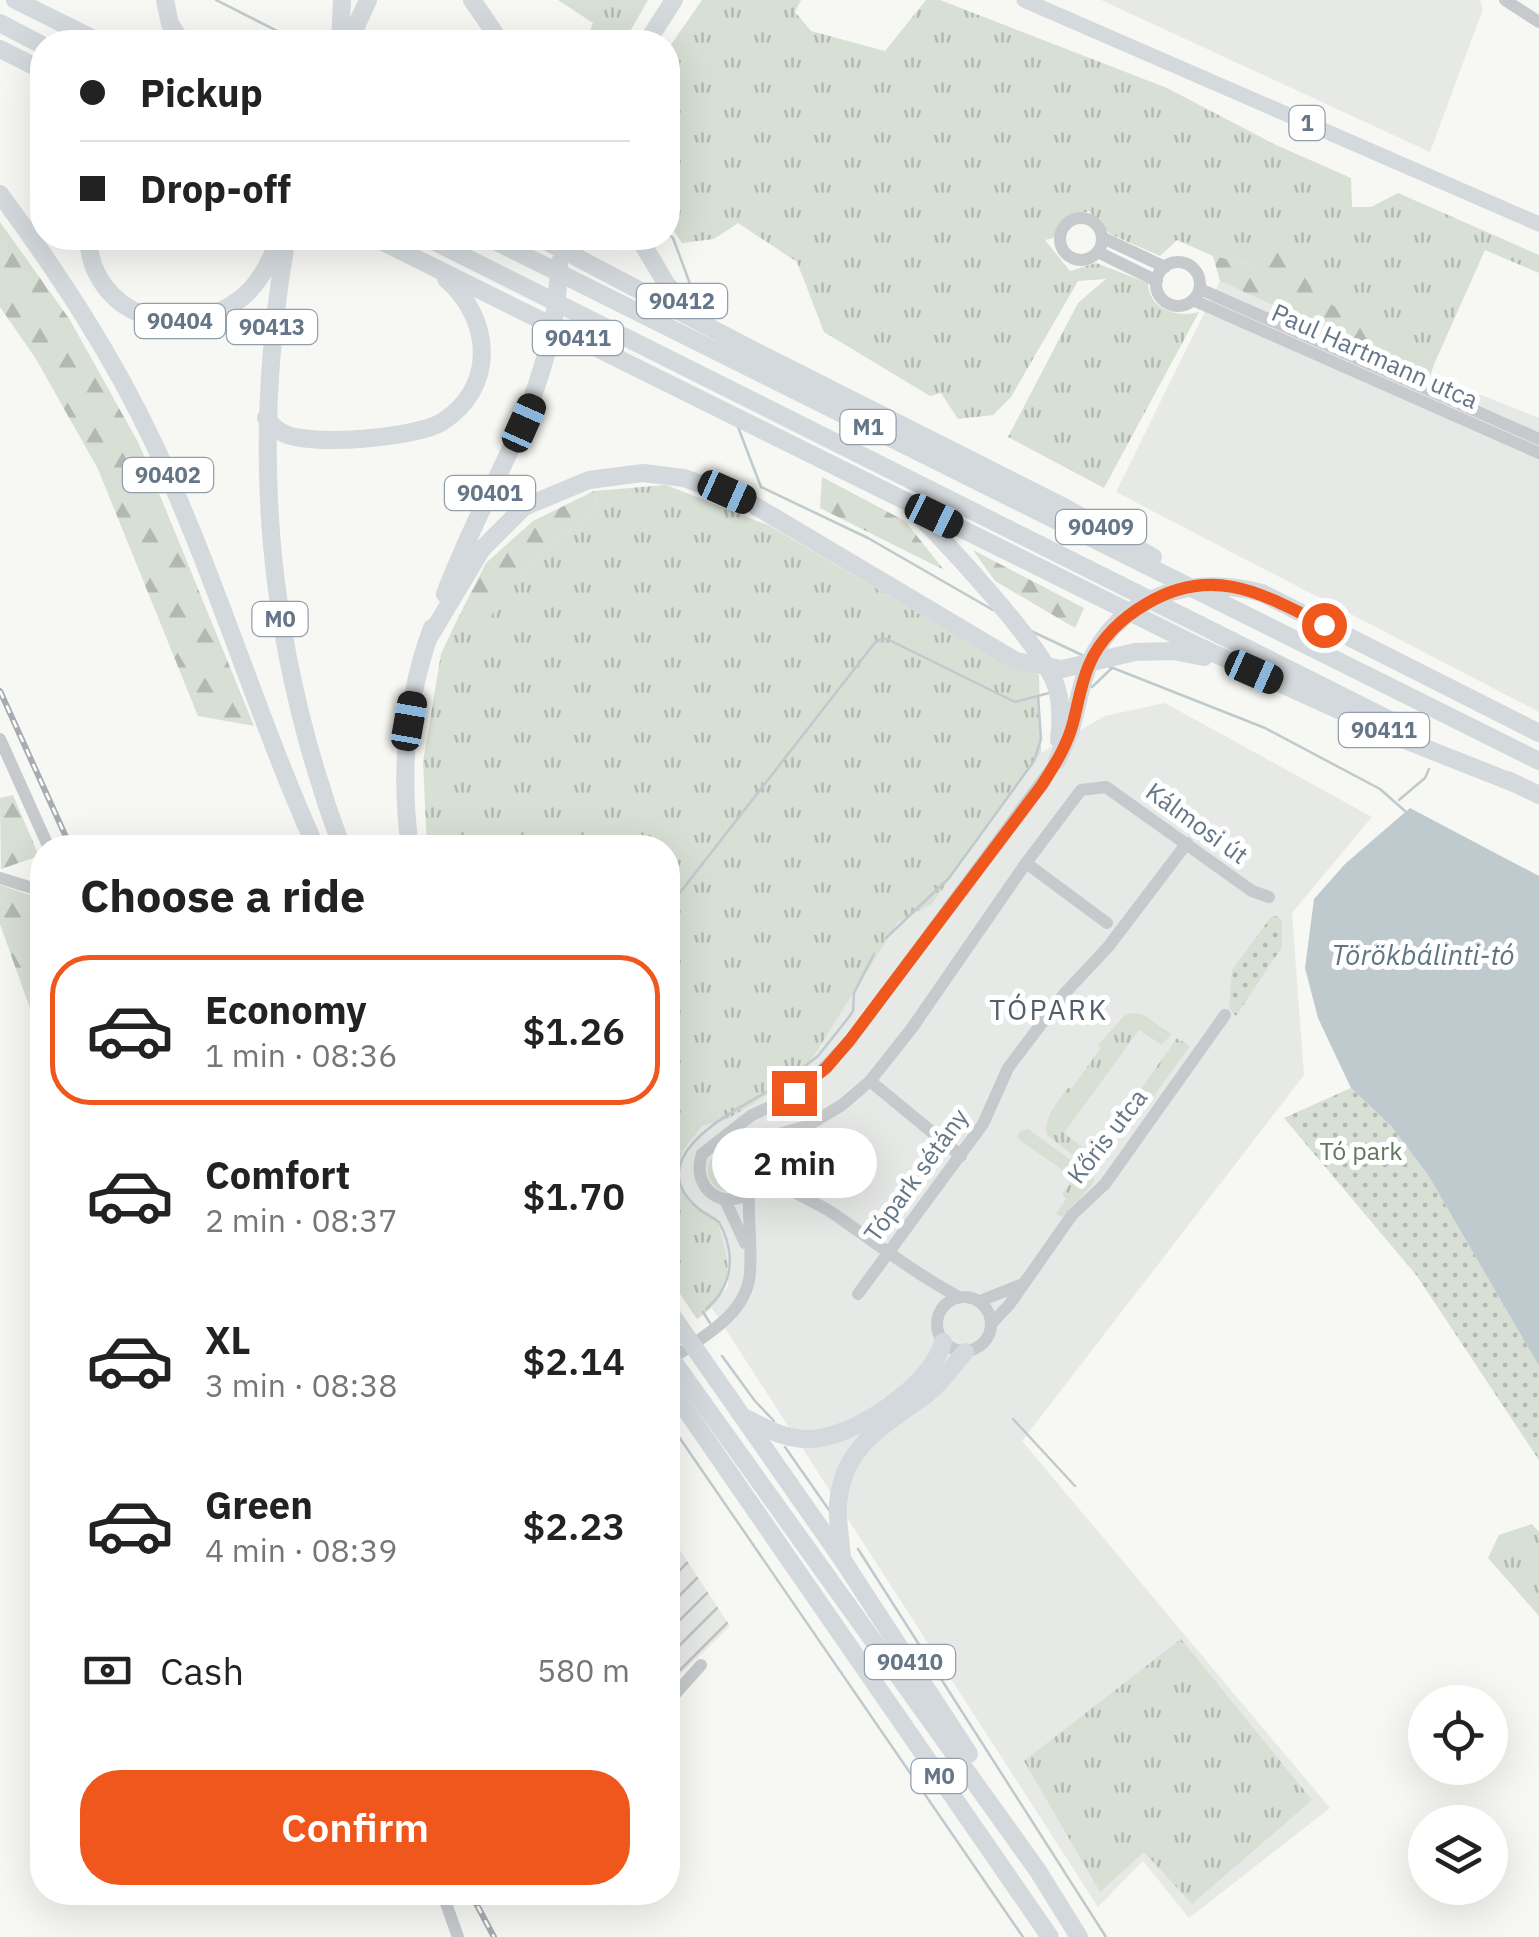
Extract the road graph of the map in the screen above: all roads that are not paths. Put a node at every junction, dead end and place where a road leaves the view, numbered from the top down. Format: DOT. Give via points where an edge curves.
graph roads {
  1 [pos="15,0"];
  2 [pos="164,0"];
  3 [pos="342,0"];
  4 [pos="368,0"];
  5 [pos="472,0"];
  6 [pos="674,0"];
  7 [pos="1024,0"];
  8 [pos="1505,0"];
  9 [pos="1539,22"];
  10 [pos="0,24"];
  11 [pos="76,30"];
  12 [pos="174,30"];
  13 [pos="341,30"];
  14 [pos="354,30"];
  15 [pos="493,30"];
  16 [pos="655,30"];
  17 [pos="30,39"];
  18 [pos="0,49"];
  19 [pos="30,64"];
  20 [pos="0,194"];
  21 [pos="1539,224"];
  22 [pos="30,236"];
  23 [pos="1103,238"];
  24 [pos="40,250"];
  25 [pos="90,250"];
  26 [pos="276,250"];
  27 [pos="282,250"];
  28 [pos="400,250"];
  29 [pos="450,250"];
  30 [pos="513,250"];
  31 [pos="558,250"];
  32 [pos="563,250"];
  33 [pos="645,250"];
  34 [pos="1098,252"];
  35 [pos="408,254"];
  36 [pos="1164,267"];
  37 [pos="1157,281"];
  38 [pos="1196,295"];
  39 [pos="745,346"];
  40 [pos="266,418"];
  41 [pos="1539,438"];
  42 [pos="1539,453"];
  43 [pos="900,499"];
  44 [pos="1247,616"];
  45 [pos="430,636"];
  46 [pos="1254,672"];
  47 [pos="1069,699"];
  48 [pos="1539,733"];
  49 [pos="0,738"];
  50 [pos="1058,761"];
  51 [pos="1539,761"];
  52 [pos="1516,784"];
  53 [pos="1539,795"];
  54 [pos="332,813"];
  55 [pos="43,835"];
  56 [pos="311,835"];
  57 [pos="338,835"];
  58 [pos="343,835"];
  59 [pos="409,835"];
  60 [pos="1187,843"];
  61 [pos="1026,863"];
  62 [pos="0,878"];
  63 [pos="30,887"];
  64 [pos="1269,898"];
  65 [pos="1107,922"];
  66 [pos="1226,1015"];
  67 [pos="870,1081"];
  68 [pos="789,1133"];
  69 [pos="726,1138"];
  70 [pos="746,1143"];
  71 [pos="961,1156"];
  72 [pos="761,1165"];
  73 [pos="787,1190"];
  74 [pos="751,1192"];
  75 [pos="725,1200"];
  76 [pos="748,1250"];
  77 [pos="887,1252"];
  78 [pos="921,1277"];
  79 [pos="1023,1284"];
  80 [pos="858,1294"];
  81 [pos="959,1297"];
  82 [pos="980,1301"];
  83 [pos="942,1308"];
  84 [pos="992,1323"];
  85 [pos="680,1327"];
  86 [pos="944,1342"];
  87 [pos="680,1350"];
  88 [pos="965,1352"];
  89 [pos="680,1375"];
  90 [pos="680,1401"];
  91 [pos="742,1416"];
  92 [pos="842,1560"];
  93 [pos="701,1665"];
  94 [pos="680,1689"];
  95 [pos="1038,1871"];
  96 [pos="447,1905"];
  97 [pos="458,1937"];
  98 [pos="1050,1937"];
  99 [pos="1079,1937"];
  1 -- 11 [label="highway"];
  2 -- 12 [label="highway"];
  3 -- 13 [label="highway"];
  4 -- 14 [label="highway"];
  5 -- 15 [label="highway"];
  6 -- 16 [label="highway"];
  7 -- 21 [label="main road, 1"];
  8 -- 9 [label="street"];
  10 -- 17 [label="highway"];
  18 -- 19 [label="highway"];
  20 -- 22 [label="highway, 90402"];
  23 -- 34 [label="street"];
  23 -- 34 [label="street" via="1088,218 1063,227 1060,244 1069,256 1080,260"];
  23 -- 36 [label="street"];
  24 -- 56 [label="highway, 90402" via="154,443"];
  25 -- 26 [label="highway, 90404" via="93,269 112,295 148,317 178,321 236,302"];
  27 -- 40 [label="highway, 90413"];
  28 -- 35 [label="highway, 90411"];
  29 -- 52 [label="highway, M1"];
  30 -- 44 [label="highway, M1"];
  31 -- 45 [label="highway, 90401" via="549,350 534,400 456,564"];
  32 -- 39 [label="highway, 90409"];
  33 -- 39 [label="highway, 90412" via="677,296"];
  34 -- 37 [label="street"];
  35 -- 40 [label="highway" via="448,280 475,313 483,354 468,398 444,421 401,436 294,437"];
  35 -- 43 [label="highway, 90411"];
  36 -- 37 [label="street"];
  36 -- 38 [label="street" via="1189,265 1200,278"];
  37 -- 38 [label="street" via="1167,302 1183,305"];
  38 -- 41 [label="street, Paul Hartmann utca"];
  38 -- 42 [label="street, Paul Hartmann utca"];
  39 -- 44 [label="highway, 90409" via="1064,507"];
  40 -- 54 [label="highway, M0" via="281,628 312,760"];
  43 -- 46 [label="highway, 90411"];
  43 -- 47 [label="highway" via="1015,624"];
  44 -- 51 [label="highway, M1"];
  45 -- 46 [label="highway" via="482,548 524,508 588,480 643,473 684,478 748,501 1016,660 1052,670 1173,650"];
  45 -- 59 [label="highway, 90401" via="406,752"];
  46 -- 52 [label="highway, 90411"];
  47 -- 48 [label="highway" via="1111,631 1134,611 1161,595 1204,584 1234,586 1262,593"];
  47 -- 50 [label="highway"];
  49 -- 55 [label="street"];
  50 -- 69 [label="street" via="850,1040 812,1080"];
  52 -- 53 [label="highway, M1"];
  54 -- 57 [label="highway, M0"];
  54 -- 58 [label="highway, M0"];
  60 -- 61 [label="street, Kálmosi út" via="1098,786 1073,797"];
  60 -- 64 [label="street, Kálmosi út"];
  60 -- 71 [label="street, Tópark sétány" via="1008,1068"];
  61 -- 65 [label="street"];
  61 -- 67 [label="street"];
  62 -- 63 [label="street"];
  66 -- 79 [label="street, Kőris utca" via="1105,1184 1072,1214"];
  67 -- 68 [label="street" via="827,1116"];
  67 -- 71 [label="street"];
  68 -- 70 [label="street"];
  68 -- 72 [label="street"];
  69 -- 70 [label="street"];
  69 -- 75 [label="street" via="708,1146 698,1174 707,1191"];
  70 -- 72 [label="street"];
  71 -- 77 [label="street, Tópark sétány"];
  72 -- 73 [label="street"];
  72 -- 74 [label="street"];
  73 -- 74 [label="street"];
  73 -- 77 [label="street"];
  74 -- 75 [label="street"];
  74 -- 76 [label="street"];
  75 -- 76 [label="street"];
  76 -- 87 [label="street" via="747,1289 736,1308"];
  77 -- 78 [label="street"];
  77 -- 80 [label="street, Tópark sétány"];
  78 -- 81 [label="street"];
  78 -- 83 [label="street"];
  79 -- 82 [label="street"];
  79 -- 84 [label="street, Kőris utca"];
  81 -- 82 [label="street"];
  81 -- 83 [label="street"];
  82 -- 84 [label="street"];
  83 -- 86 [label="street" via="937,1324"];
  84 -- 88 [label="street" via="982,1346"];
  85 -- 91 [label="highway, 90410"];
  86 -- 88 [label="street"];
  86 -- 91 [label="highway" via="914,1386 845,1432 802,1440"];
  88 -- 92 [label="highway" via="940,1382 878,1426 853,1458 838,1506"];
  89 -- 95 [label="highway, M0"];
  90 -- 98 [label="highway, M0"];
  91 -- 92 [label="highway, 90410"];
  92 -- 95 [label="highway, 90410"];
  93 -- 94 [label="street"];
  95 -- 99 [label="highway, M0"];
  96 -- 97 [label="street"];
}
